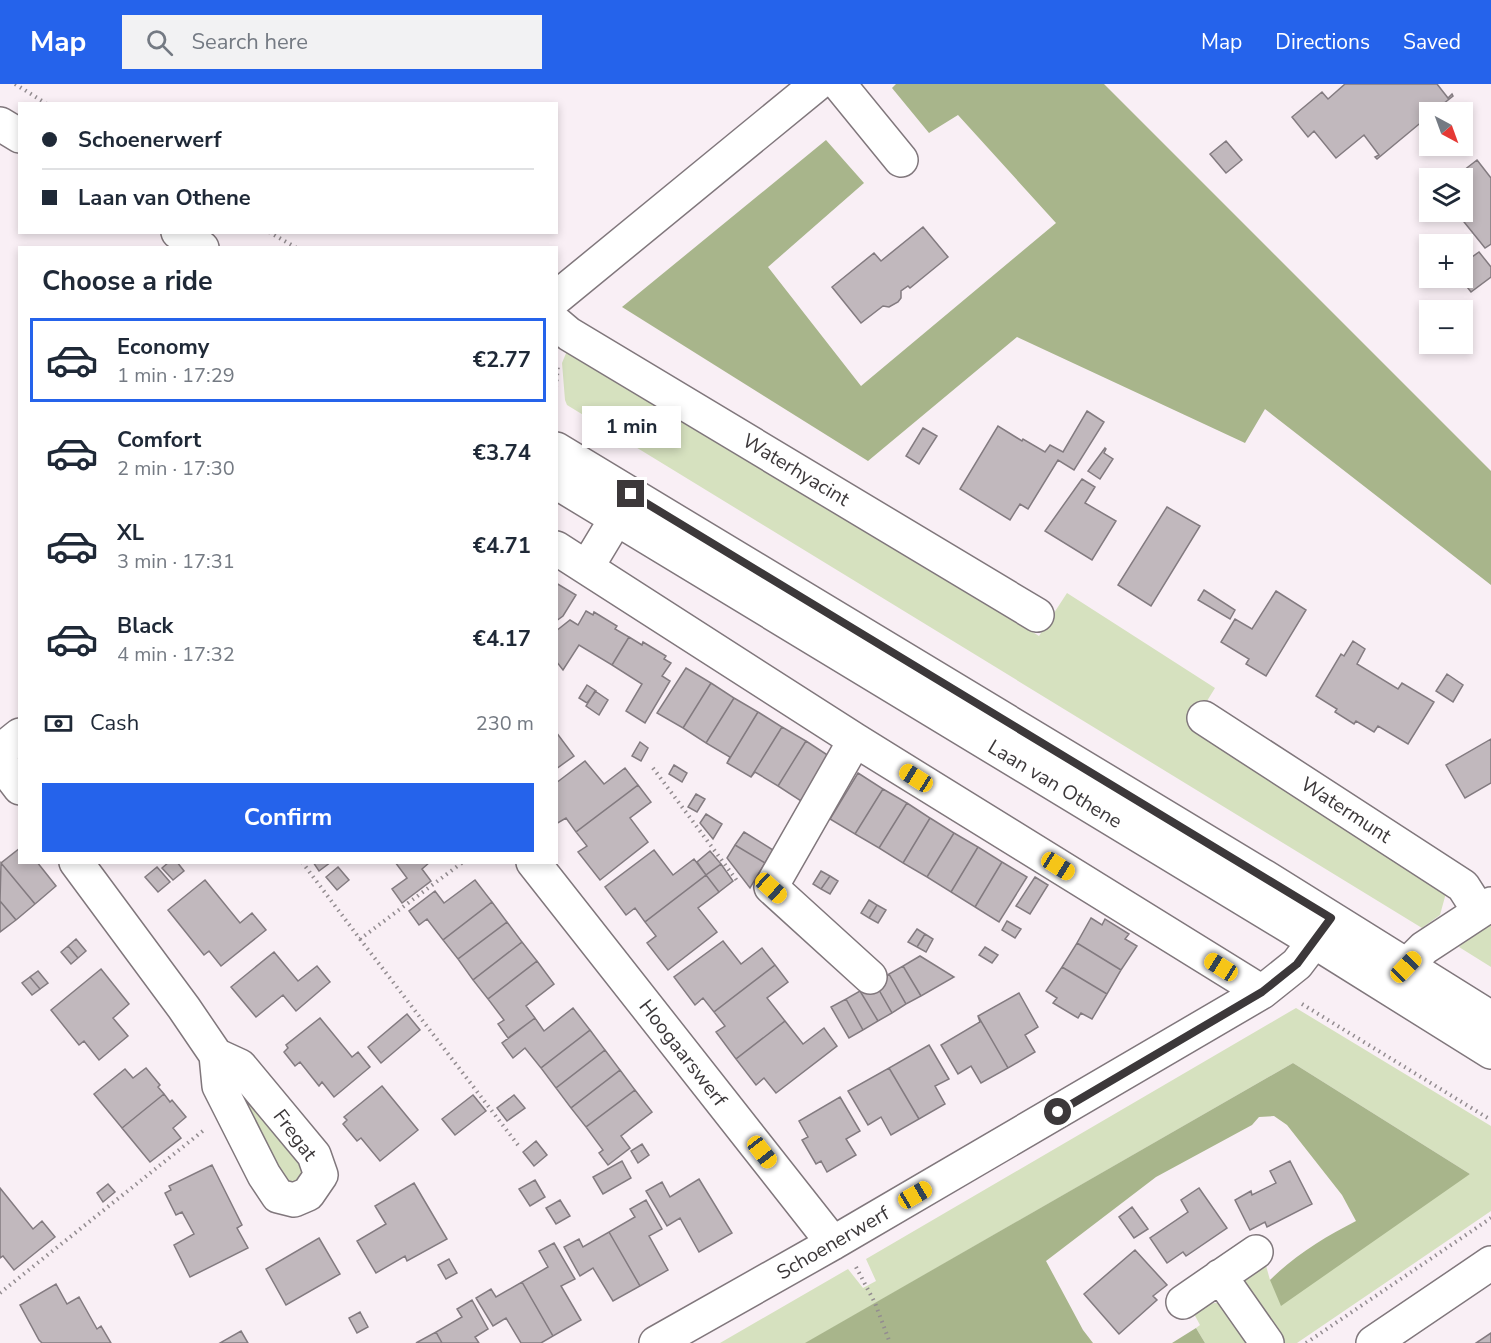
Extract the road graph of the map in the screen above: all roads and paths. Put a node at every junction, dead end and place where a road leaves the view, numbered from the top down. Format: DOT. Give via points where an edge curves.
graph roads {
  1 [pos="15,84"];
  2 [pos="818,84"];
  3 [pos="839,84"];
  4 [pos="44,102"];
  5 [pos="0,124"];
  6 [pos="18,135"];
  7 [pos="901,160"];
  8 [pos="181,234"];
  9 [pos="272,234"];
  10 [pos="199,246"];
  11 [pos="294,246"];
  12 [pos="558,296"];
  13 [pos="558,324"];
  14 [pos="558,451"];
  15 [pos="558,483"];
  16 [pos="624,506"];
  17 [pos="558,549"];
  18 [pos="587,567"];
  19 [pos="1037,615"];
  20 [pos="1204,717"];
  21 [pos="18,737"];
  22 [pos="855,740"];
  23 [pos="0,751"];
  24 [pos="0,762"];
  25 [pos="653,768"];
  26 [pos="18,785"];
  27 [pos="77,864"];
  28 [pos="304,864"];
  29 [pos="461,864"];
  30 [pos="535,864"];
  31 [pos="771,888"];
  32 [pos="1485,908"];
  33 [pos="1323,930"];
  34 [pos="360,939"];
  35 [pos="870,977"];
  36 [pos="1396,977"];
  37 [pos="1262,992"];
  38 [pos="1300,1002"];
  39 [pos="1491,1018"];
  40 [pos="1491,1052"];
  41 [pos="216,1055"];
  42 [pos="231,1109"];
  43 [pos="1491,1119"];
  44 [pos="518,1145"];
  45 [pos="1491,1218"];
  46 [pos="843,1251"];
  47 [pos="1256,1252"];
  48 [pos="1491,1263"];
  49 [pos="1220,1276"];
  50 [pos="0,1293"];
  51 [pos="1183,1302"];
  52 [pos="656,1343"];
  53 [pos="890,1343"];
  54 [pos="1268,1343"];
  55 [pos="1306,1343"];
  56 [pos="1372,1343"];
  1 -- 4 [label="path"];
  2 -- 12 [label="street"];
  3 -- 7 [label="street"];
  5 -- 6 [label="street"];
  8 -- 10 [label="street"];
  9 -- 11 [label="path"];
  13 -- 19 [label="street, Waterhyacint"];
  14 -- 16 [label="street, Laan van Othene"];
  15 -- 16 [label="street, Laan van Othene"];
  16 -- 18 [label="street"];
  16 -- 33 [label="street, Laan van Othene"];
  17 -- 18 [label="street"];
  18 -- 22 [label="street"];
  20 -- 32 [label="street, Watermunt" via="1463,886"];
  21 -- 23 [label="street"];
  22 -- 31 [label="street"];
  22 -- 37 [label="street"];
  24 -- 26 [label="street"];
  25 -- 31 [label="path" via="748,894"];
  27 -- 41 [label="street, Fregat"];
  28 -- 34 [label="path"];
  29 -- 34 [label="path"];
  30 -- 46 [label="street, Hoogaarswerf"];
  31 -- 35 [label="street"];
  32 -- 36 [label="street, Watermunt" via="1424,948"];
  33 -- 36 [label="street, Laan van Othene"];
  33 -- 37 [label="street, Schoenerwerf" via="1297,964"];
  34 -- 44 [label="path"];
  36 -- 39 [label="street, Laan van Othene"];
  36 -- 40 [label="street, Laan van Othene"];
  37 -- 46 [label="street, Schoenerwerf"];
  38 -- 43 [label="path"];
  41 -- 42 [label="street, Fregat" via="219,1086"];
  41 -- 42 [label="street, Fregat" via="240,1066 314,1155 321,1175 308,1194 294,1200 278,1196"];
  42 -- 50 [label="path"];
  45 -- 55 [label="path"];
  46 -- 52 [label="street, Schoenerwerf"];
  46 -- 53 [label="path" via="875,1303"];
  47 -- 49 [label="street"];
  48 -- 56 [label="street"];
  49 -- 51 [label="street"];
  49 -- 54 [label="street"];
}
